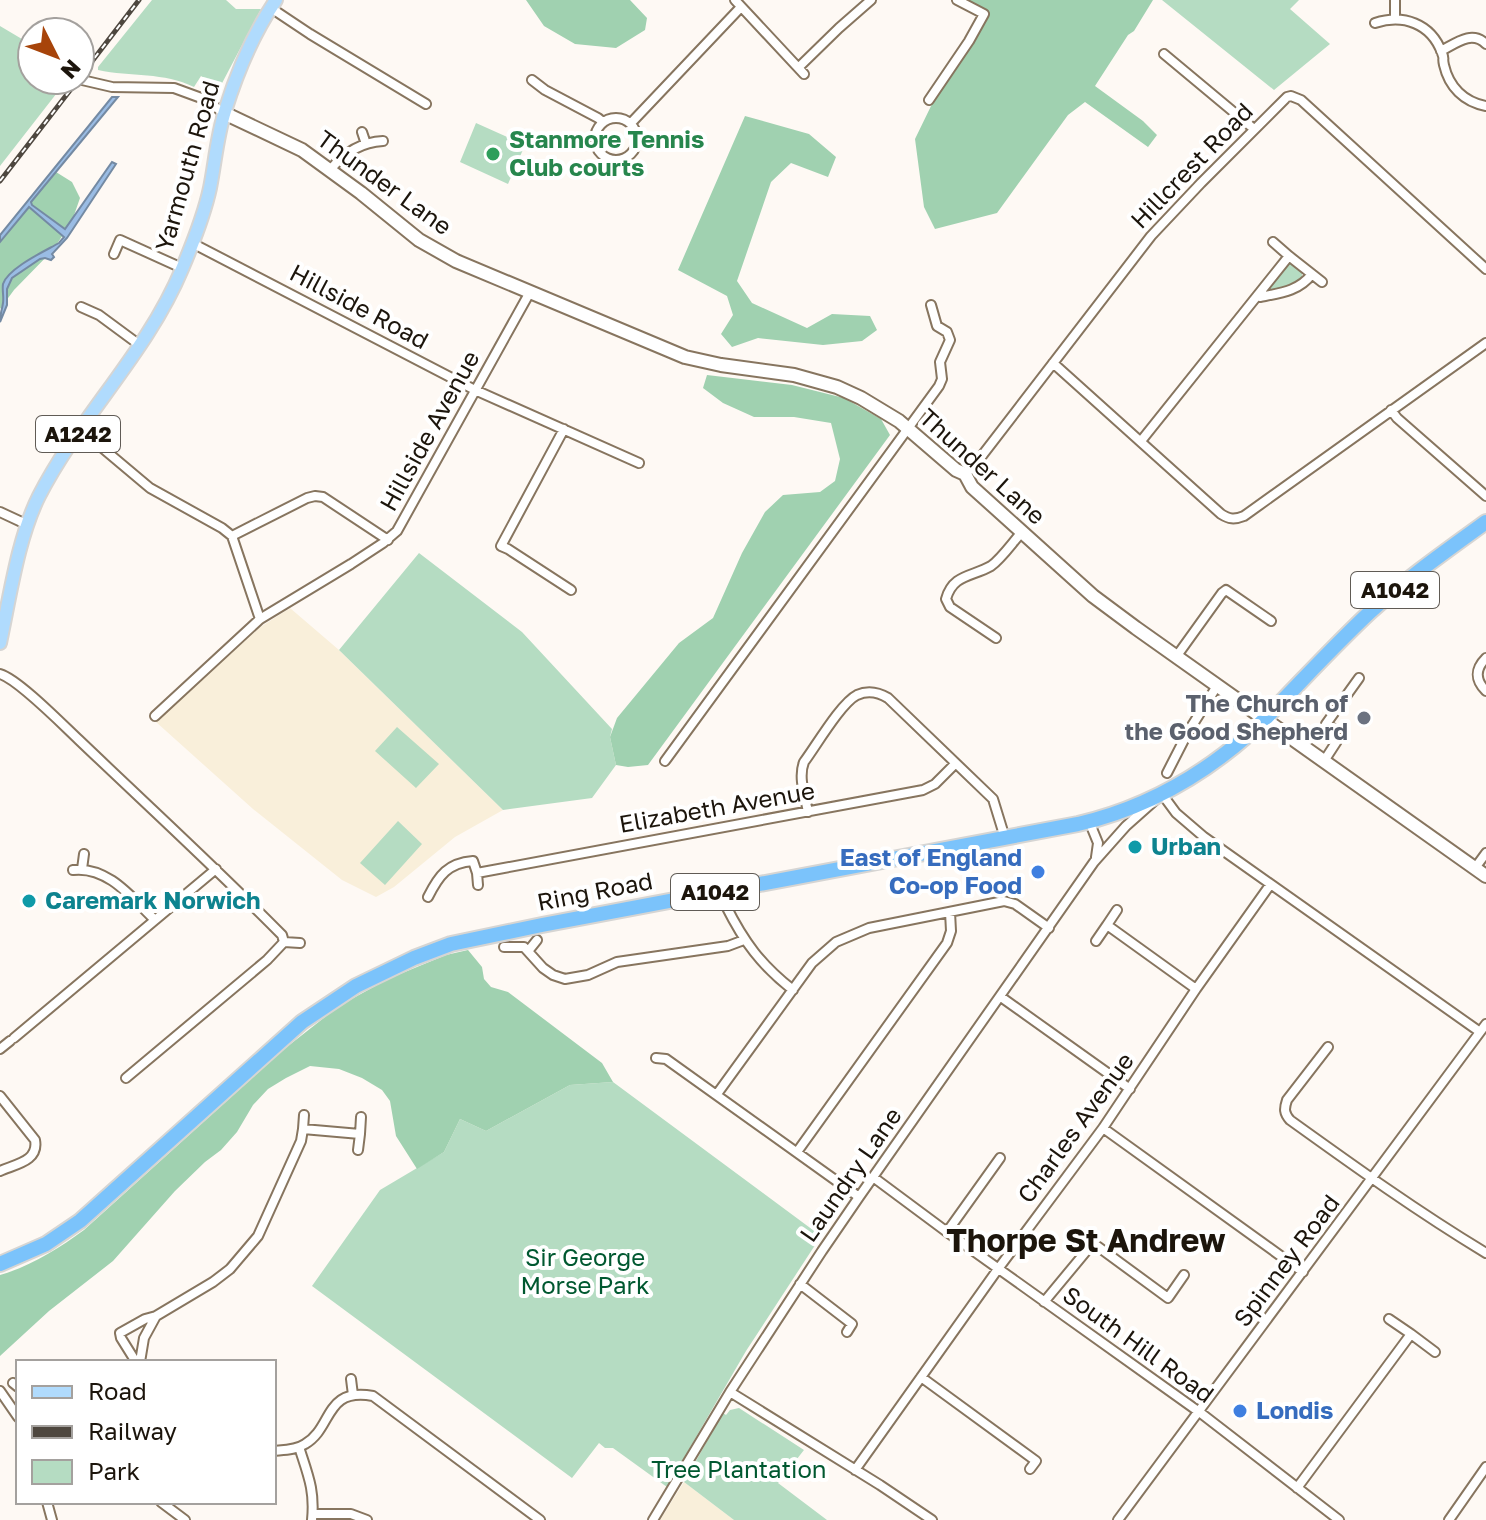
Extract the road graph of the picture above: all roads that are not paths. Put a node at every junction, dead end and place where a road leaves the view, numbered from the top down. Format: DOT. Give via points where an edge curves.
graph roads {
  1 [pos="871,0"];
  2 [pos="957,0"];
  3 [pos="1395,0"];
  4 [pos="738,3"];
  5 [pos="273,4"];
  6 [pos="1395,18"];
  7 [pos="1375,23"];
  8 [pos="1485,42"];
  9 [pos="1441,51"];
  10 [pos="1164,54"];
  11 [pos="532,80"];
  12 [pos="96,83"];
  13 [pos="929,100"];
  14 [pos="426,104"];
  15 [pos="1486,106"];
  16 [pos="224,113"];
  17 [pos="603,122"];
  18 [pos="631,123"];
  19 [pos="1254,129"];
  20 [pos="362,132"];
  21 [pos="383,141"];
  22 [pos="366,144"];
  23 [pos="330,170"];
  24 [pos="1273,242"];
  25 [pos="192,243"];
  26 [pos="114,254"];
  27 [pos="1289,256"];
  28 [pos="182,268"];
  29 [pos="1486,269"];
  30 [pos="1312,274"];
  31 [pos="1322,282"];
  32 [pos="530,292"];
  33 [pos="1258,295"];
  34 [pos="81,307"];
  35 [pos="935,309"];
  36 [pos="1486,343"];
  37 [pos="141,346"];
  38 [pos="1053,363"];
  39 [pos="475,390"];
  40 [pos="1391,410"];
  41 [pos="564,429"];
  42 [pos="908,429"];
  43 [pos="81,430"];
  44 [pos="1141,441"];
  45 [pos="639,463"];
  46 [pos="965,474"];
  47 [pos="1486,496"];
  48 [pos="0,511"];
  49 [pos="1486,522"];
  50 [pos="28,525"];
  51 [pos="1022,532"];
  52 [pos="232,536"];
  53 [pos="388,540"];
  54 [pos="571,590"];
  55 [pos="260,619"];
  56 [pos="1271,621"];
  57 [pos="0,643"];
  58 [pos="981,643"];
  59 [pos="1176,657"];
  60 [pos="1486,658"];
  61 [pos="0,674"];
  62 [pos="1359,678"];
  63 [pos="1217,686"];
  64 [pos="1486,691"];
  65 [pos="155,716"];
  66 [pos="1264,720"];
  67 [pos="665,761"];
  68 [pos="1324,761"];
  69 [pos="955,764"];
  70 [pos="1167,773"];
  71 [pos="1162,794"];
  72 [pos="808,812"];
  73 [pos="1089,821"];
  74 [pos="1005,838"];
  75 [pos="1486,853"];
  76 [pos="84,854"];
  77 [pos="1094,862"];
  78 [pos="216,869"];
  79 [pos="1481,872"];
  80 [pos="477,873"];
  81 [pos="478,885"];
  82 [pos="1270,885"];
  83 [pos="428,897"];
  84 [pos="726,906"];
  85 [pos="1117,910"];
  86 [pos="950,912"];
  87 [pos="155,920"];
  88 [pos="1107,925"];
  89 [pos="1049,928"];
  90 [pos="537,940"];
  91 [pos="744,940"];
  92 [pos="1096,941"];
  93 [pos="284,942"];
  94 [pos="300,943"];
  95 [pos="504,947"];
  96 [pos="529,950"];
  97 [pos="1196,989"];
  98 [pos="793,990"];
  99 [pos="1001,997"];
  100 [pos="1483,1028"];
  101 [pos="1328,1047"];
  102 [pos="0,1049"];
  103 [pos="656,1058"];
  104 [pos="126,1078"];
  105 [pos="1130,1089"];
  106 [pos="717,1094"];
  107 [pos="0,1096"];
  108 [pos="304,1115"];
  109 [pos="361,1117"];
  110 [pos="1103,1128"];
  111 [pos="303,1129"];
  112 [pos="360,1134"];
  113 [pos="358,1150"];
  114 [pos="797,1152"];
  115 [pos="1000,1158"];
  116 [pos="984,1159"];
  117 [pos="994,1166"];
  118 [pos="0,1171"];
  119 [pos="873,1177"];
  120 [pos="1373,1179"];
  121 [pos="859,1197"];
  122 [pos="947,1232"];
  123 [pos="1486,1253"];
  124 [pos="2,1263"];
  125 [pos="998,1269"];
  126 [pos="1303,1272"];
  127 [pos="1184,1275"];
  128 [pos="800,1284"];
  129 [pos="1044,1302"];
  130 [pos="156,1316"];
  131 [pos="1389,1319"];
  132 [pos="853,1324"];
  133 [pos="1411,1334"];
  134 [pos="1435,1352"];
  135 [pos="137,1360"];
  136 [pos="138,1360"];
  137 [pos="921,1377"];
  138 [pos="351,1379"];
  139 [pos="0,1391"];
  140 [pos="730,1392"];
  141 [pos="353,1395"];
  142 [pos="1199,1412"];
  143 [pos="16,1414"];
  144 [pos="299,1447"];
  145 [pos="276,1451"];
  146 [pos="1043,1451"];
  147 [pos="1036,1461"];
  148 [pos="1486,1467"];
  149 [pos="1030,1469"];
  150 [pos="855,1470"];
  151 [pos="1297,1488"];
  152 [pos="164,1504"];
  153 [pos="313,1517"];
  154 [pos="1122,1519"];
  155 [pos="185,1520"];
  156 [pos="367,1520"];
  157 [pos="540,1520"];
  158 [pos="653,1520"];
  159 [pos="932,1520"];
  160 [pos="1339,1520"];
  161 [pos="1449,1520"];
  1 -- 4 [label="street" via="802,70"];
  2 -- 13 [label="street" via="984,14"];
  3 -- 6 [label="street"];
  4 -- 18 [label="street"];
  5 -- 14 [label="street" via="310,34"];
  5 -- 16 [label="main road, Yarmouth Road / A1242" via="242,62"];
  6 -- 7 [label="street"];
  6 -- 9 [label="street" via="1417,24"];
  8 -- 9 [label="street" via="1473,37"];
  9 -- 15 [label="street" via="1447,76 1459,94"];
  10 -- 19 [label="street"];
  11 -- 17 [label="street" via="539,91"];
  12 -- 16 [label="street" via="174,88"];
  16 -- 23 [label="street, Thunder Lane" via="285,141"];
  16 -- 25 [label="main road, Yarmouth Road / A1242" via="209,191"];
  17 -- 18 [label="street" via="617,117"];
  17 -- 18 [label="street" via="596,145 613,160 628,157 637,144"];
  19 -- 29 [label="street, Hillcrest Road" via="1281,101 1296,97"];
  19 -- 38 [label="street, Hillcrest Road" via="1151,236"];
  20 -- 22 [label="street"];
  21 -- 22 [label="street"];
  22 -- 23 [label="street" via="349,151"];
  23 -- 32 [label="street, Thunder Lane" via="419,240"];
  24 -- 27 [label="street"];
  25 -- 28 [label="main road, Yarmouth Road / A1242"];
  25 -- 39 [label="street, Hillside Road"];
  26 -- 28 [label="street" via="122,236"];
  27 -- 30 [label="street"];
  27 -- 33 [label="street"];
  28 -- 37 [label="main road, Yarmouth Road / A1242"];
  30 -- 31 [label="street"];
  30 -- 33 [label="street" via="1301,287"];
  32 -- 39 [label="street, Hillside Avenue"];
  32 -- 42 [label="street, Thunder Lane" via="685,357 837,387 884,410"];
  33 -- 44 [label="street"];
  34 -- 37 [label="street"];
  35 -- 42 [label="street" via="937,326 950,340 940,362 942,379"];
  36 -- 40 [label="street"];
  37 -- 43 [label="main road, Yarmouth Road / A1242"];
  38 -- 44 [label="street"];
  38 -- 46 [label="street, Hillcrest Road"];
  39 -- 41 [label="street, Hillside Road"];
  39 -- 53 [label="street, Hillside Avenue"];
  40 -- 44 [label="street" via="1236,519 1221,514"];
  40 -- 47 [label="street"];
  41 -- 45 [label="street, Hillside Road"];
  41 -- 54 [label="street" via="501,546"];
  42 -- 46 [label="street, Thunder Lane"];
  42 -- 67 [label="street"];
  43 -- 50 [label="main road, Yarmouth Road / A1242" via="43,488"];
  43 -- 52 [label="street" via="150,488"];
  46 -- 51 [label="street, Thunder Lane" via="972,487"];
  48 -- 50 [label="street"];
  49 -- 66 [label="highway, A1042" via="1370,612"];
  50 -- 57 [label="main road, Yarmouth Road / A1242"];
  51 -- 58 [label="street" via="993,565 958,580 948,592 950,607 992,636"];
  51 -- 59 [label="street, Thunder Lane" via="1093,596"];
  52 -- 53 [label="street" via="315,496"];
  52 -- 55 [label="street"];
  53 -- 55 [label="street, Hillside Avenue"];
  55 -- 65 [label="street, Hillside Avenue"];
  56 -- 59 [label="street" via="1226,590"];
  59 -- 63 [label="street, Thunder Lane"];
  60 -- 64 [label="street" via="1477,675"];
  61 -- 78 [label="street"];
  62 -- 68 [label="street" via="1326,724 1334,729 1337,741"];
  63 -- 66 [label="street, Thunder Lane"];
  63 -- 70 [label="street"];
  66 -- 68 [label="street, Thunder Lane"];
  66 -- 71 [label="highway, Ring Road / A1042" via="1219,759"];
  68 -- 79 [label="street, Thunder Lane"];
  69 -- 72 [label="street, Elizabeth Avenue" via="929,788"];
  69 -- 72 [label="street" via="888,698 864,693 844,707 801,768"];
  69 -- 74 [label="street" via="993,799"];
  71 -- 73 [label="highway, Ring Road / A1042"];
  71 -- 77 [label="street, Laundry Lane"];
  71 -- 82 [label="street" via="1204,837"];
  72 -- 80 [label="street, Elizabeth Avenue"];
  73 -- 74 [label="highway, Ring Road / A1042"];
  73 -- 77 [label="street" via="1098,843"];
  74 -- 124 [label="highway, Ring Road / A1042" via="542,925 451,944 403,962 302,1022 80,1221 46,1244"];
  75 -- 79 [label="street"];
  76 -- 87 [label="street" via="78,870 110,879"];
  77 -- 89 [label="street, Laundry Lane"];
  78 -- 87 [label="street"];
  78 -- 93 [label="street"];
  80 -- 81 [label="street"];
  80 -- 83 [label="street" via="473,861 459,862 444,871"];
  82 -- 97 [label="street, Charles Avenue"];
  82 -- 100 [label="street"];
  84 -- 91 [label="street"];
  85 -- 88 [label="street"];
  86 -- 89 [label="street" via="1009,901"];
  86 -- 98 [label="street" via="851,934 824,951"];
  86 -- 114 [label="street" via="947,943"];
  87 -- 102 [label="street"];
  88 -- 92 [label="street"];
  88 -- 97 [label="street"];
  89 -- 99 [label="street, Laundry Lane"];
  90 -- 96 [label="street"];
  91 -- 96 [label="street" via="617,962 565,979 543,968"];
  91 -- 98 [label="street"];
  93 -- 94 [label="street"];
  93 -- 104 [label="street"];
  95 -- 96 [label="street"];
  97 -- 105 [label="street, Charles Avenue"];
  98 -- 106 [label="street"];
  99 -- 105 [label="street"];
  99 -- 119 [label="street, Laundry Lane"];
  100 -- 120 [label="street, Spinney Road"];
  101 -- 120 [label="street" via="1284,1111"];
  103 -- 106 [label="street" via="666,1059"];
  105 -- 110 [label="street, Charles Avenue"];
  106 -- 114 [label="street"];
  107 -- 118 [label="street" via="37,1146 31,1157"];
  108 -- 111 [label="street"];
  109 -- 112 [label="street"];
  110 -- 125 [label="street, Charles Avenue"];
  110 -- 126 [label="street"];
  111 -- 112 [label="street"];
  111 -- 130 [label="street" via="253,1243 213,1282"];
  112 -- 113 [label="street"];
  114 -- 121 [label="street"];
  115 -- 117 [label="street"];
  116 -- 117 [label="street"];
  117 -- 122 [label="street"];
  119 -- 121 [label="street, Laundry Lane"];
  119 -- 122 [label="street, South Hill Road"];
  120 -- 123 [label="street"];
  120 -- 126 [label="street, Spinney Road"];
  121 -- 128 [label="street, Laundry Lane"];
  122 -- 125 [label="street, South Hill Road"];
  125 -- 129 [label="street, South Hill Road"];
  125 -- 137 [label="street, Charles Avenue"];
  126 -- 142 [label="street, Spinney Road"];
  127 -- 129 [label="street" via="1168,1298 1093,1243"];
  128 -- 132 [label="street"];
  128 -- 140 [label="street, Laundry Lane"];
  129 -- 142 [label="street, South Hill Road"];
  130 -- 135 [label="street" via="120,1333"];
  130 -- 136 [label="street"];
  131 -- 133 [label="street"];
  133 -- 134 [label="street"];
  133 -- 151 [label="street"];
  137 -- 147 [label="street"];
  137 -- 150 [label="street, Charles Avenue"];
  138 -- 141 [label="street"];
  139 -- 143 [label="street"];
  140 -- 150 [label="street"];
  140 -- 158 [label="street, Laundry Lane"];
  141 -- 144 [label="street" via="333,1407 314,1436"];
  141 -- 157 [label="street" via="385,1403"];
  142 -- 151 [label="street, South Hill Road"];
  142 -- 154 [label="street, Spinney Road"];
  144 -- 145 [label="street"];
  144 -- 153 [label="street" via="312,1487"];
  146 -- 147 [label="street"];
  147 -- 149 [label="street"];
  148 -- 161 [label="street"];
  150 -- 159 [label="street"];
  151 -- 160 [label="street, South Hill Road"];
  152 -- 155 [label="street"];
  153 -- 156 [label="street" via="351,1514"];
}
